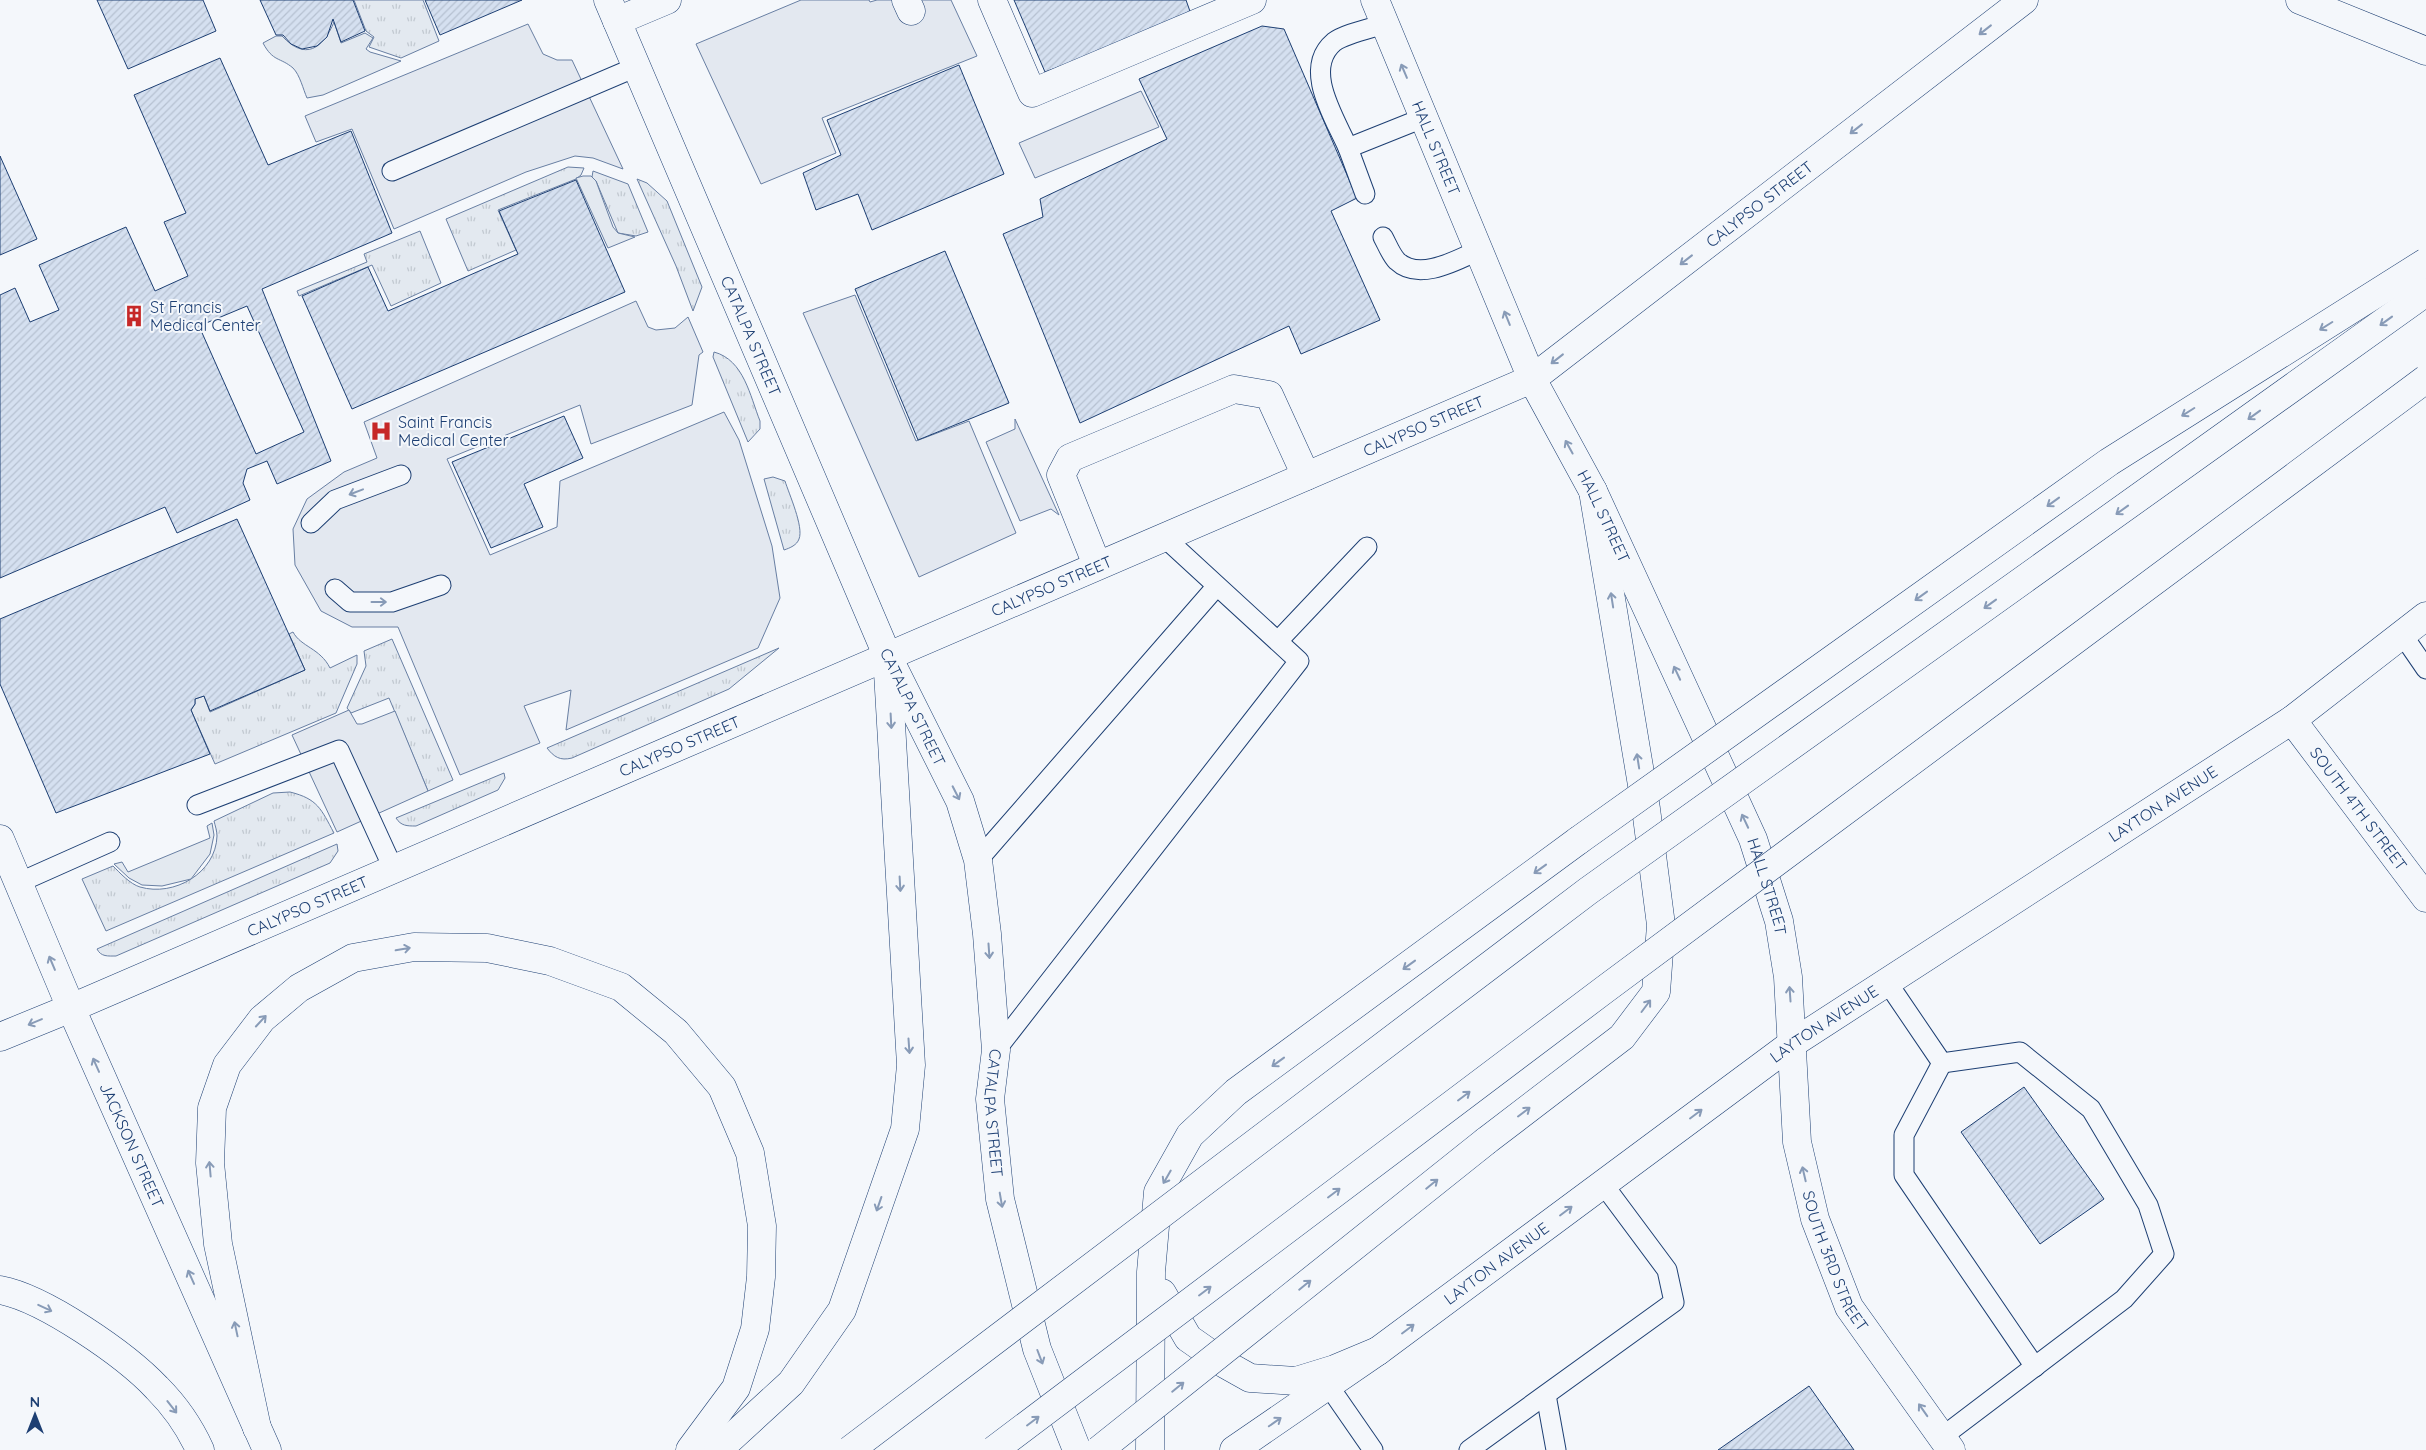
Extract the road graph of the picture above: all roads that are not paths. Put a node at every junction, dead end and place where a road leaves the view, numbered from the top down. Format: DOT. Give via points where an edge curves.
graph roads {
  1 [pos="667,0"];
  2 [pos="992,0"];
  3 [pos="1252,0"];
  4 [pos="2024,0"];
  5 [pos="2300,0"];
  6 [pos="613,11"];
  7 [pos="1379,12"];
  8 [pos="2426,50"];
  9 [pos="636,67"];
  10 [pos="1424,118"];
  11 [pos="1348,148"];
  12 [pos="392,171"];
  13 [pos="1365,194"];
  14 [pos="1383,237"];
  15 [pos="1479,250"];
  16 [pos="2426,262"];
  17 [pos="2426,292"];
  18 [pos="1532,379"];
  19 [pos="2426,379"];
  20 [pos="401,475"];
  21 [pos="1306,476"];
  22 [pos="1593,490"];
  23 [pos="311,523"];
  24 [pos="1164,537"];
  25 [pos="1367,547"];
  26 [pos="1098,565"];
  27 [pos="442,586"];
  28 [pos="1216,587"];
  29 [pos="335,589"];
  30 [pos="2426,616"];
  31 [pos="2402,634"];
  32 [pos="1278,641"];
  33 [pos="887,655"];
  34 [pos="2426,668"];
  35 [pos="2292,720"];
  36 [pos="197,805"];
  37 [pos="0,839"];
  38 [pos="110,842"];
  39 [pos="978,860"];
  40 [pos="393,868"];
  41 [pos="18,883"];
  42 [pos="2422,886"];
  43 [pos="1887,982"];
  44 [pos="70,1008"];
  45 [pos="0,1037"];
  46 [pos="1793,1043"];
  47 [pos="996,1050"];
  48 [pos="1942,1063"];
  49 [pos="1603,1184"];
  50 [pos="1151,1272"];
  51 [pos="0,1290"];
  52 [pos="1378,1351"];
  53 [pos="2034,1367"];
  54 [pos="1328,1386"];
  55 [pos="1546,1394"];
  56 [pos="262,1439"];
  57 [pos="1946,1444"];
  58 [pos="200,1450"];
  59 [pos="690,1450"];
  60 [pos="718,1450"];
  61 [pos="850,1450"];
  62 [pos="994,1450"];
  63 [pos="1077,1450"];
  64 [pos="1098,1450"];
  65 [pos="1150,1450"];
  66 [pos="1234,1450"];
  67 [pos="1373,1450"];
  68 [pos="1469,1450"];
  69 [pos="1556,1450"];
  1 -- 6 [label="main road"];
  2 -- 3 [label="main road" via="1032,93"];
  4 -- 18 [label="main road, CALYPSO STREET, one-way"];
  5 -- 8 [label="main road"];
  6 -- 9 [label="main road, CATALPA STREET"];
  10 -- 7 [label="main road, HALL STREET, one-way"];
  7 -- 11 [label="lane" via="1335,42 1322,58 1320,83"];
  9 -- 12 [label="lane"];
  9 -- 33 [label="main road, CATALPA STREET"];
  10 -- 11 [label="lane"];
  10 -- 15 [label="main road, HALL STREET"];
  11 -- 13 [label="lane"];
  14 -- 15 [label="lane" via="1398,262 1417,269 1436,269"];
  18 -- 15 [label="main road, HALL STREET, one-way"];
  16 -- 50 [label="main road, one-way, bridge" via="2109,462 1579,840 1236,1092 1190,1135 1158,1192"];
  17 -- 61 [label="main road, one-way, bridge" via="1588,890"];
  18 -- 21 [label="main road, CALYPSO STREET"];
  22 -- 18 [label="main road, HALL STREET, one-way"];
  62 -- 19 [label="main road, one-way, bridge" via="1628,972"];
  20 -- 23 [label="lane, one-way" via="335,500"];
  21 -- 24 [label="main road, CALYPSO STREET"];
  21 -- 26 [label="main road" via="1269,395 1234,389 1070,458 1061,475"];
  46 -- 22 [label="main road, HALL STREET, one-way" via="1788,977 1779,921 1753,839"];
  64 -- 22 [label="main road, one-way, bridge" via="1486,1141 1622,1037 1656,992 1661,925 1646,809"];
  24 -- 26 [label="main road, CALYPSO STREET"];
  24 -- 28 [label="lane"];
  25 -- 32 [label="lane"];
  26 -- 33 [label="main road, CALYPSO STREET"];
  29 -- 27 [label="lane, one-way" via="350,602 392,602"];
  28 -- 32 [label="lane"];
  28 -- 39 [label="lane"];
  30 -- 31 [label="main road, LAYTON AVENUE"];
  31 -- 34 [label="lane"];
  31 -- 35 [label="main road, LAYTON AVENUE"];
  32 -- 47 [label="lane" via="1299,661"];
  33 -- 39 [label="main road, CATALPA STREET, one-way" via="960,801"];
  33 -- 40 [label="main road, CALYPSO STREET"];
  33 -- 60 [label="main road, one-way" via="910,1065 905,1129 842,1310 791,1383"];
  35 -- 42 [label="main road, SOUTH 4TH STREET"];
  35 -- 43 [label="main road, LAYTON AVENUE"];
  36 -- 40 [label="lane" via="338,750"];
  37 -- 41 [label="main road, JACKSON STREET"];
  38 -- 41 [label="lane"];
  39 -- 47 [label="main road, CATALPA STREET, one-way" via="988,934"];
  40 -- 44 [label="main road, CALYPSO STREET"];
  44 -- 41 [label="main road, JACKSON STREET, one-way"];
  43 -- 46 [label="main road, LAYTON AVENUE"];
  43 -- 48 [label="lane"];
  44 -- 45 [label="main road, CALYPSO STREET, one-way"];
  56 -- 44 [label="main road, JACKSON STREET, one-way"];
  49 -- 46 [label="main road, LAYTON AVENUE, one-way"];
  57 -- 46 [label="main road, SOUTH 3RD STREET, one-way" via="1849,1306 1815,1219 1797,1142"];
  47 -- 63 [label="main road, CATALPA STREET, one-way" via="990,1099 1000,1199 1037,1349"];
  48 -- 53 [label="lane" via="1904,1135 1904,1175"];
  48 -- 53 [label="lane" via="2020,1052 2091,1109 2148,1205 2164,1254 2124,1299"];
  52 -- 49 [label="main road, LAYTON AVENUE, one-way"];
  49 -- 55 [label="lane" via="1667,1270 1674,1302"];
  50 -- 52 [label="main road" via="1188,1338 1250,1378 1296,1380 1335,1369"];
  50 -- 65 [label="main road"];
  51 -- 58 [label="main road, one-way" via="11,1292 65,1318 111,1349 157,1388 192,1434"];
  52 -- 54 [label="main road, LAYTON AVENUE"];
  53 -- 57 [label="lane"];
  66 -- 54 [label="main road, LAYTON AVENUE, one-way"];
  54 -- 67 [label="lane"];
  55 -- 68 [label="lane"];
  55 -- 69 [label="lane"];
  56 -- 59 [label="main road, one-way" via="218,1244 210,1163 212,1108 227,1065 262,1019 299,988 353,958 414,947 487,948 550,961 621,987 676,1032 722,1087 750,1153 762,1226 762,1277 755,1329 736,1388"];
}
